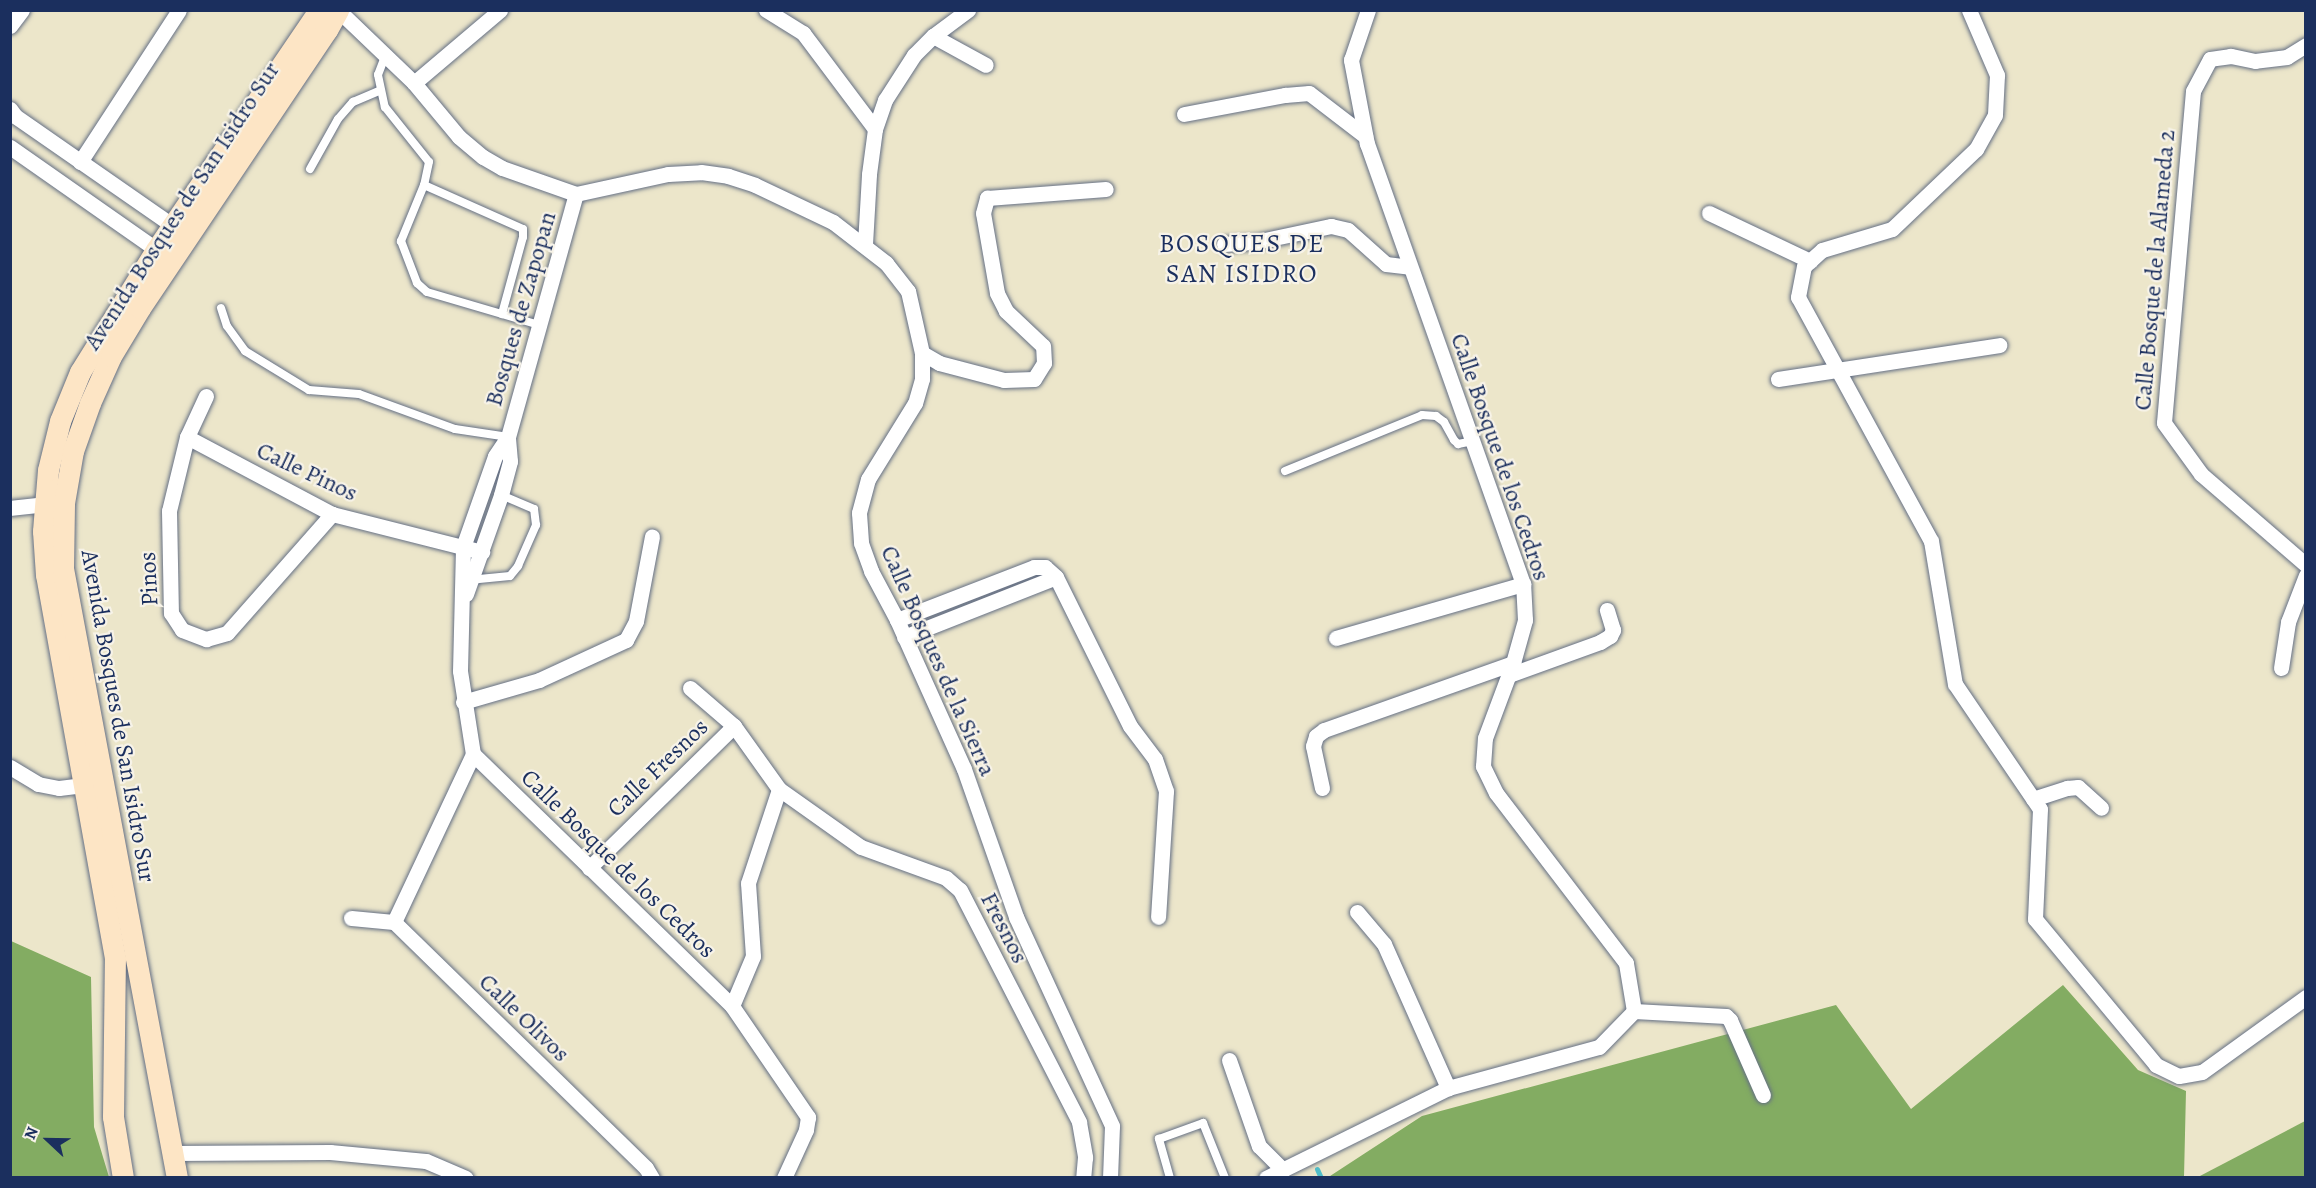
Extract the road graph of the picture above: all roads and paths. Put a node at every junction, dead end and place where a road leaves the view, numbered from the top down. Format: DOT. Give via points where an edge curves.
graph roads {
  1 [pos="22,10"];
  2 [pos="179,10"];
  3 [pos="319,10"];
  4 [pos="338,10"];
  5 [pos="500,10"];
  6 [pos="766,10"];
  7 [pos="968,10"];
  8 [pos="1368,10"];
  9 [pos="1969,10"];
  10 [pos="10,26"];
  11 [pos="933,36"];
  12 [pos="2306,45"];
  13 [pos="386,54"];
  14 [pos="986,65"];
  15 [pos="414,83"];
  16 [pos="381,90"];
  17 [pos="10,109"];
  18 [pos="1184,114"];
  19 [pos="875,129"];
  20 [pos="1365,136"];
  21 [pos="10,147"];
  22 [pos="80,162"];
  23 [pos="310,169"];
  24 [pos="424,184"];
  25 [pos="1106,189"];
  26 [pos="576,194"];
  27 [pos="1708,213"];
  28 [pos="181,231"];
  29 [pos="865,244"];
  30 [pos="1224,244"];
  31 [pos="165,255"];
  32 [pos="1810,261"];
  33 [pos="1410,267"];
  34 [pos="221,308"];
  35 [pos="502,314"];
  36 [pos="539,325"];
  37 [pos="1999,345"];
  38 [pos="922,353"];
  39 [pos="1838,370"];
  40 [pos="1778,379"];
  41 [pos="206,396"];
  42 [pos="187,437"];
  43 [pos="508,437"];
  44 [pos="1473,441"];
  45 [pos="1285,471"];
  46 [pos="501,495"];
  47 [pos="54,503"];
  48 [pos="10,508"];
  49 [pos="332,514"];
  50 [pos="652,536"];
  51 [pos="463,547"];
  52 [pos="482,552"];
  53 [pos="2306,565"];
  54 [pos="2306,575"];
  55 [pos="1056,577"];
  56 [pos="466,580"];
  57 [pos="1523,584"];
  58 [pos="1607,610"];
  59 [pos="897,620"];
  60 [pos="904,638"];
  61 [pos="1336,638"];
  62 [pos="2281,668"];
  63 [pos="1511,669"];
  64 [pos="690,688"];
  65 [pos="463,702"];
  66 [pos="734,726"];
  67 [pos="473,754"];
  68 [pos="10,767"];
  69 [pos="92,784"];
  70 [pos="1322,788"];
  71 [pos="779,789"];
  72 [pos="2033,799"];
  73 [pos="2101,808"];
  74 [pos="589,868"];
  75 [pos="1357,912"];
  76 [pos="1158,917"];
  77 [pos="351,918"];
  78 [pos="394,922"];
  79 [pos="2306,997"];
  80 [pos="732,1006"];
  81 [pos="1634,1011"];
  82 [pos="1229,1060"];
  83 [pos="1448,1088"];
  84 [pos="1763,1095"];
  85 [pos="172,1153"];
  86 [pos="1282,1170"];
  87 [pos="123,1178"];
  88 [pos="177,1178"];
  89 [pos="466,1178"];
  90 [pos="652,1178"];
  91 [pos="784,1178"];
  92 [pos="1083,1178"];
  93 [pos="1110,1178"];
  94 [pos="1170,1178"];
  95 [pos="1225,1178"];
  96 [pos="1266,1178"];
  1 -- 10 [label="street"];
  2 -- 22 [label="street"];
  3 -- 28 [label="main road, Avenida Bosques de San Isidro Sur"];
  4 -- 13 [label="street"];
  4 -- 28 [label="main road, Avenida Bosques de San Isidro Sur"];
  5 -- 15 [label="street"];
  6 -- 19 [label="street" via="803,33"];
  7 -- 11 [label="street"];
  8 -- 20 [label="street, Calle Bosque de los Cedros" via="1351,60"];
  9 -- 32 [label="street" via="1997,75 1995,115 1976,149 1892,229 1822,250"];
  11 -- 14 [label="street"];
  11 -- 19 [label="street" via="898,76"];
  12 -- 53 [label="street, Calle Bosque de la Alameda 2" via="2287,57 2255,61 2210,59 2193,91 2164,423 2201,474"];
  13 -- 15 [label="street"];
  13 -- 16 [label="lane" via="378,75"];
  15 -- 26 [label="street" via="459,136 483,157 526,178"];
  16 -- 23 [label="lane" via="353,102 338,118"];
  16 -- 24 [label="lane" via="385,107 429,162"];
  17 -- 22 [label="street"];
  18 -- 20 [label="street" via="1308,93"];
  19 -- 29 [label="street"];
  20 -- 33 [label="street, Calle Bosque de los Cedros"];
  21 -- 31 [label="street"];
  22 -- 28 [label="street"];
  24 -- 35 [label="lane" via="523,229"];
  24 -- 35 [label="lane" via="401,241 417,283 427,292"];
  25 -- 38 [label="street" via="987,198 983,213 998,293 1006,311 1043,346 1044,363 1034,379 1004,380 939,363"];
  26 -- 29 [label="street, Calle Bosques de la Sierra" via="668,174 701,172 728,176 805,208"];
  26 -- 36 [label="street, Bosques de Zapopan"];
  27 -- 32 [label="street"];
  28 -- 31 [label="main road, Avenida Bosques de San Isidro Sur"];
  29 -- 38 [label="street, Calle Bosques de la Sierra" via="908,291"];
  30 -- 33 [label="street" via="1255,242 1331,226 1348,230 1386,264"];
  31 -- 47 [label="main road, Avenida Bosques de San Isidro Sur" via="90,403"];
  32 -- 39 [label="street" via="1804,266 1798,297"];
  33 -- 44 [label="street, Calle Bosque de los Cedros"];
  34 -- 43 [label="lane" via="227,326 245,351 309,390 359,394 455,429"];
  35 -- 36 [label="lane"];
  36 -- 43 [label="street, Bosques de Zapopan"];
  37 -- 39 [label="street"];
  38 -- 59 [label="street, Calle Bosques de la Sierra" via="922,379 915,403 868,479 859,513 861,543 871,572"];
  39 -- 40 [label="street"];
  39 -- 72 [label="street" via="1931,541 1955,684"];
  41 -- 42 [label="street, Pinos"];
  42 -- 49 [label="street, Calle Pinos"];
  42 -- 49 [label="street, Pinos" via="168,511 171,613 182,630 206,639 226,633"];
  43 -- 46 [label="street, Bosques de Zapopan" via="510,461"];
  43 -- 51 [label="street, Bosques de Zapopan" via="495,456"];
  44 -- 45 [label="lane" via="1458,444 1444,422 1436,416 1422,416"];
  44 -- 57 [label="street, Calle Bosque de los Cedros"];
  46 -- 52 [label="street, Bosques de Zapopan"];
  46 -- 56 [label="lane" via="534,509 536,525 510,576"];
  47 -- 48 [label="street"];
  47 -- 69 [label="main road, Avenida Bosques de San Isidro Sur"];
  49 -- 51 [label="street, Calle Pinos"];
  50 -- 65 [label="street" via="636,621 626,640 539,680"];
  51 -- 52 [label="street, Calle Pinos"];
  51 -- 56 [label="street, Bosques de Zapopan"];
  52 -- 56 [label="street, Bosques de Zapopan"];
  54 -- 62 [label="street" via="2288,622"];
  55 -- 59 [label="street" via="1045,567 1034,567"];
  55 -- 60 [label="street"];
  55 -- 76 [label="street" via="1130,726 1155,759 1166,791"];
  56 -- 65 [label="street, Bosques de Zapopan" via="459,640"];
  57 -- 61 [label="street"];
  57 -- 63 [label="street, Calle Bosque de los Cedros" via="1525,620"];
  58 -- 63 [label="street" via="1610,636"];
  59 -- 60 [label="street, Calle Bosques de la Sierra"];
  60 -- 93 [label="street, Calle Bosques de la Sierra" via="964,769 1016,917 1113,1126"];
  63 -- 70 [label="street" via="1324,730 1316,736 1313,746"];
  63 -- 81 [label="street, Calle Bosque de los Cedros" via="1485,738 1483,766 1496,793 1626,963"];
  64 -- 66 [label="street, Fresnos"];
  65 -- 67 [label="street, Bosques de Zapopan"];
  66 -- 71 [label="street, Fresnos"];
  66 -- 74 [label="street, Calle Fresnos"];
  67 -- 74 [label="street, Calle Bosque de los Cedros"];
  67 -- 78 [label="street"];
  68 -- 69 [label="street" via="38,784 59,788"];
  69 -- 85 [label="main road, Avenida Bosques de San Isidro Sur"];
  69 -- 87 [label="main road, Avenida Bosques de San Isidro Sur" via="115,958 113,1117"];
  71 -- 80 [label="street" via="748,883 753,956"];
  71 -- 92 [label="street, Fresnos" via="861,847 946,878 960,890 1079,1122 1085,1157"];
  72 -- 73 [label="street" via="2078,788"];
  72 -- 79 [label="street" via="2040,809 2041,823 2035,919 2156,1065 2179,1076 2202,1071"];
  74 -- 80 [label="street, Calle Bosque de los Cedros"];
  75 -- 83 [label="street" via="1384,944"];
  77 -- 78 [label="street"];
  78 -- 90 [label="street, Calle Olivos"];
  80 -- 91 [label="street, Calle Bosque de los Cedros" via="807,1117 806,1130"];
  81 -- 83 [label="street" via="1599,1047"];
  81 -- 84 [label="street" via="1726,1016"];
  82 -- 86 [label="street" via="1259,1146"];
  83 -- 86 [label="street"];
  85 -- 88 [label="main road, Avenida Bosques de San Isidro Sur"];
  85 -- 89 [label="street" via="330,1152 426,1161"];
  86 -- 96 [label="street"];
  94 -- 95 [label="lane" via="1159,1139 1203,1123"];
}
